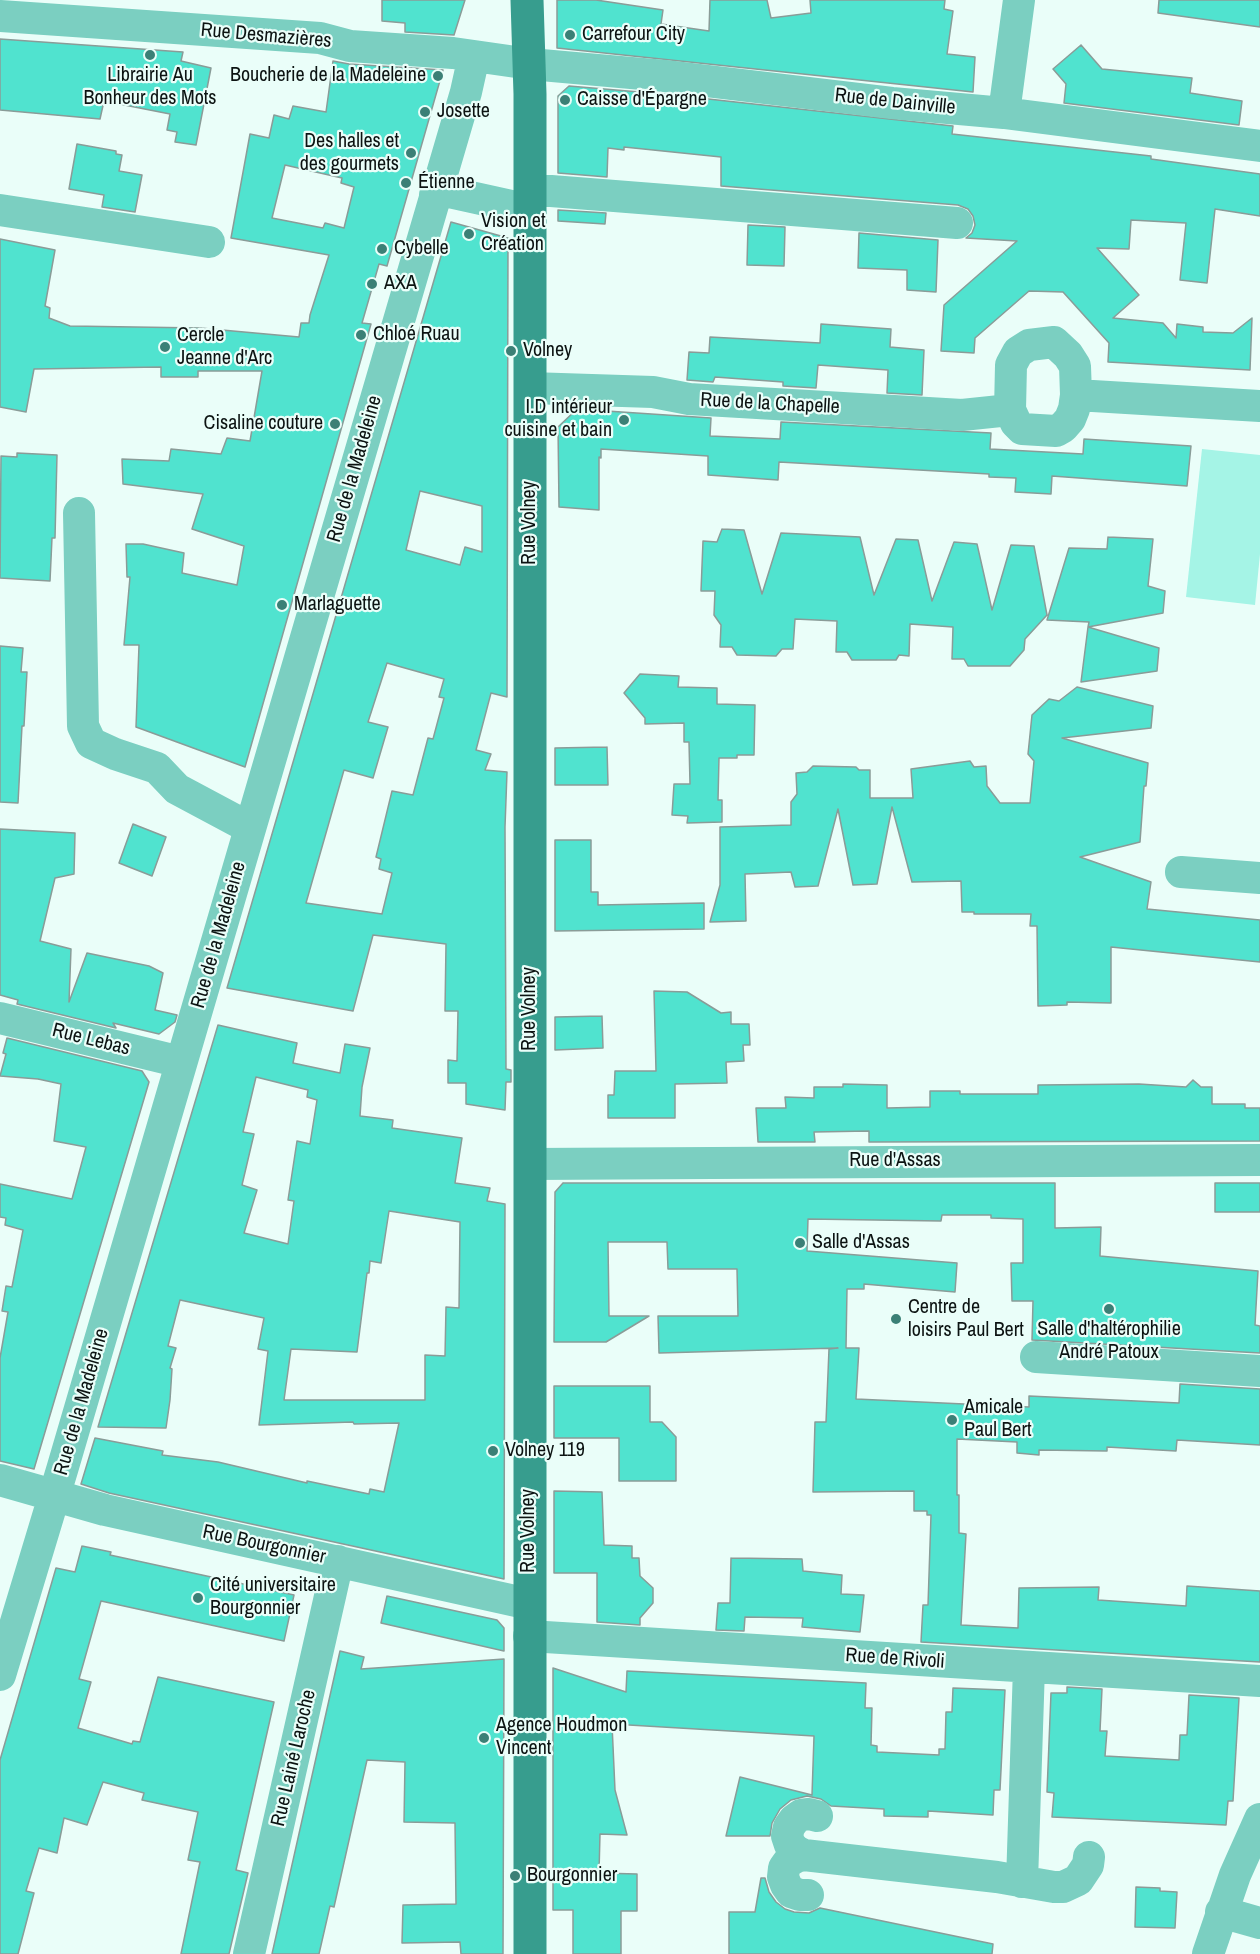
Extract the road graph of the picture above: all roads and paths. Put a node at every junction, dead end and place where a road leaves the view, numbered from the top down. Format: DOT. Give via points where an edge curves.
graph roads {
  1 [pos="526,0"];
  2 [pos="1019,0"];
  3 [pos="0,16"];
  4 [pos="474,56"];
  5 [pos="530,64"];
  6 [pos="1004,113"];
  7 [pos="1260,146"];
  8 [pos="435,195"];
  9 [pos="530,201"];
  10 [pos="0,210"];
  11 [pos="957,223"];
  12 [pos="209,242"];
  13 [pos="530,388"];
  14 [pos="1076,396"];
  15 [pos="1260,406"];
  16 [pos="1010,410"];
  17 [pos="79,513"];
  18 [pos="250,828"];
  19 [pos="1181,872"];
  20 [pos="1260,878"];
  21 [pos="0,1018"];
  22 [pos="182,1062"];
  23 [pos="1260,1160"];
  24 [pos="530,1164"];
  25 [pos="1036,1357"];
  26 [pos="1260,1371"];
  27 [pos="0,1480"];
  28 [pos="54,1496"];
  29 [pos="338,1561"];
  30 [pos="529,1604"];
  31 [pos="529,1636"];
  32 [pos="1029,1667"];
  33 [pos="0,1675"];
  34 [pos="1260,1681"];
  35 [pos="817,1816"];
  36 [pos="1260,1819"];
  37 [pos="804,1855"];
  38 [pos="1089,1857"];
  39 [pos="1022,1882"];
  40 [pos="808,1895"];
  41 [pos="1221,1912"];
  42 [pos="1260,1923"];
  43 [pos="249,1954"];
  44 [pos="530,1954"];
  45 [pos="1208,1954"];
  1 -- 5 [label="main road, Rue Volney"];
  2 -- 6 [label="street"];
  3 -- 4 [label="street, Rue Desmazières" via="320,38 350,45"];
  4 -- 5 [label="street, Rue Desmazières"];
  4 -- 8 [label="street, Rue de la Madeleine"];
  5 -- 6 [label="street, Rue de Dainville"];
  5 -- 9 [label="main road, Rue Volney"];
  6 -- 7 [label="street, Rue de Dainville"];
  8 -- 9 [label="street" via="444,191"];
  8 -- 18 [label="street, Rue de la Madeleine"];
  9 -- 11 [label="street" via="562,192"];
  9 -- 13 [label="main road, Rue Volney"];
  10 -- 12 [label="street"];
  13 -- 16 [label="street, Rue de la Chapelle" via="653,392 689,399 962,415"];
  13 -- 24 [label="main road, Rue Volney"];
  14 -- 15 [label="street"];
  14 -- 16 [label="street" via="1070,419 1056,431 1022,429"];
  14 -- 16 [label="street" via="1074,366 1061,346 1054,342 1029,345 1018,352 1011,365"];
  17 -- 18 [label="street" via="83,726 91,742 157,768 177,789"];
  18 -- 22 [label="street, Rue de la Madeleine"];
  19 -- 20 [label="street"];
  21 -- 22 [label="street, Rue Lebas"];
  22 -- 28 [label="street, Rue de la Madeleine"];
  23 -- 24 [label="street, Rue d'Assas"];
  24 -- 30 [label="main road, Rue Volney"];
  25 -- 26 [label="street"];
  27 -- 28 [label="street, Rue Bourgonnier"];
  28 -- 29 [label="street, Rue Bourgonnier"];
  28 -- 33 [label="street, Rue de la Madeleine"];
  29 -- 30 [label="street, Rue Bourgonnier"];
  29 -- 43 [label="street, Rue Lainé Laroche"];
  30 -- 31 [label="main road, Rue Volney"];
  31 -- 32 [label="street, Rue de Rivoli"];
  31 -- 44 [label="main road, Rue Volney"];
  32 -- 34 [label="street, Rue de Rivoli"];
  32 -- 39 [label="street"];
  35 -- 37 [label="street" via="801,1815 789,1827 790,1845"];
  36 -- 41 [label="street"];
  37 -- 39 [label="street"];
  37 -- 40 [label="street" via="789,1861 783,1877 791,1892"];
  38 -- 39 [label="street" via="1084,1873 1071,1884 1054,1887"];
  41 -- 42 [label="street"];
  41 -- 45 [label="street"];
}
